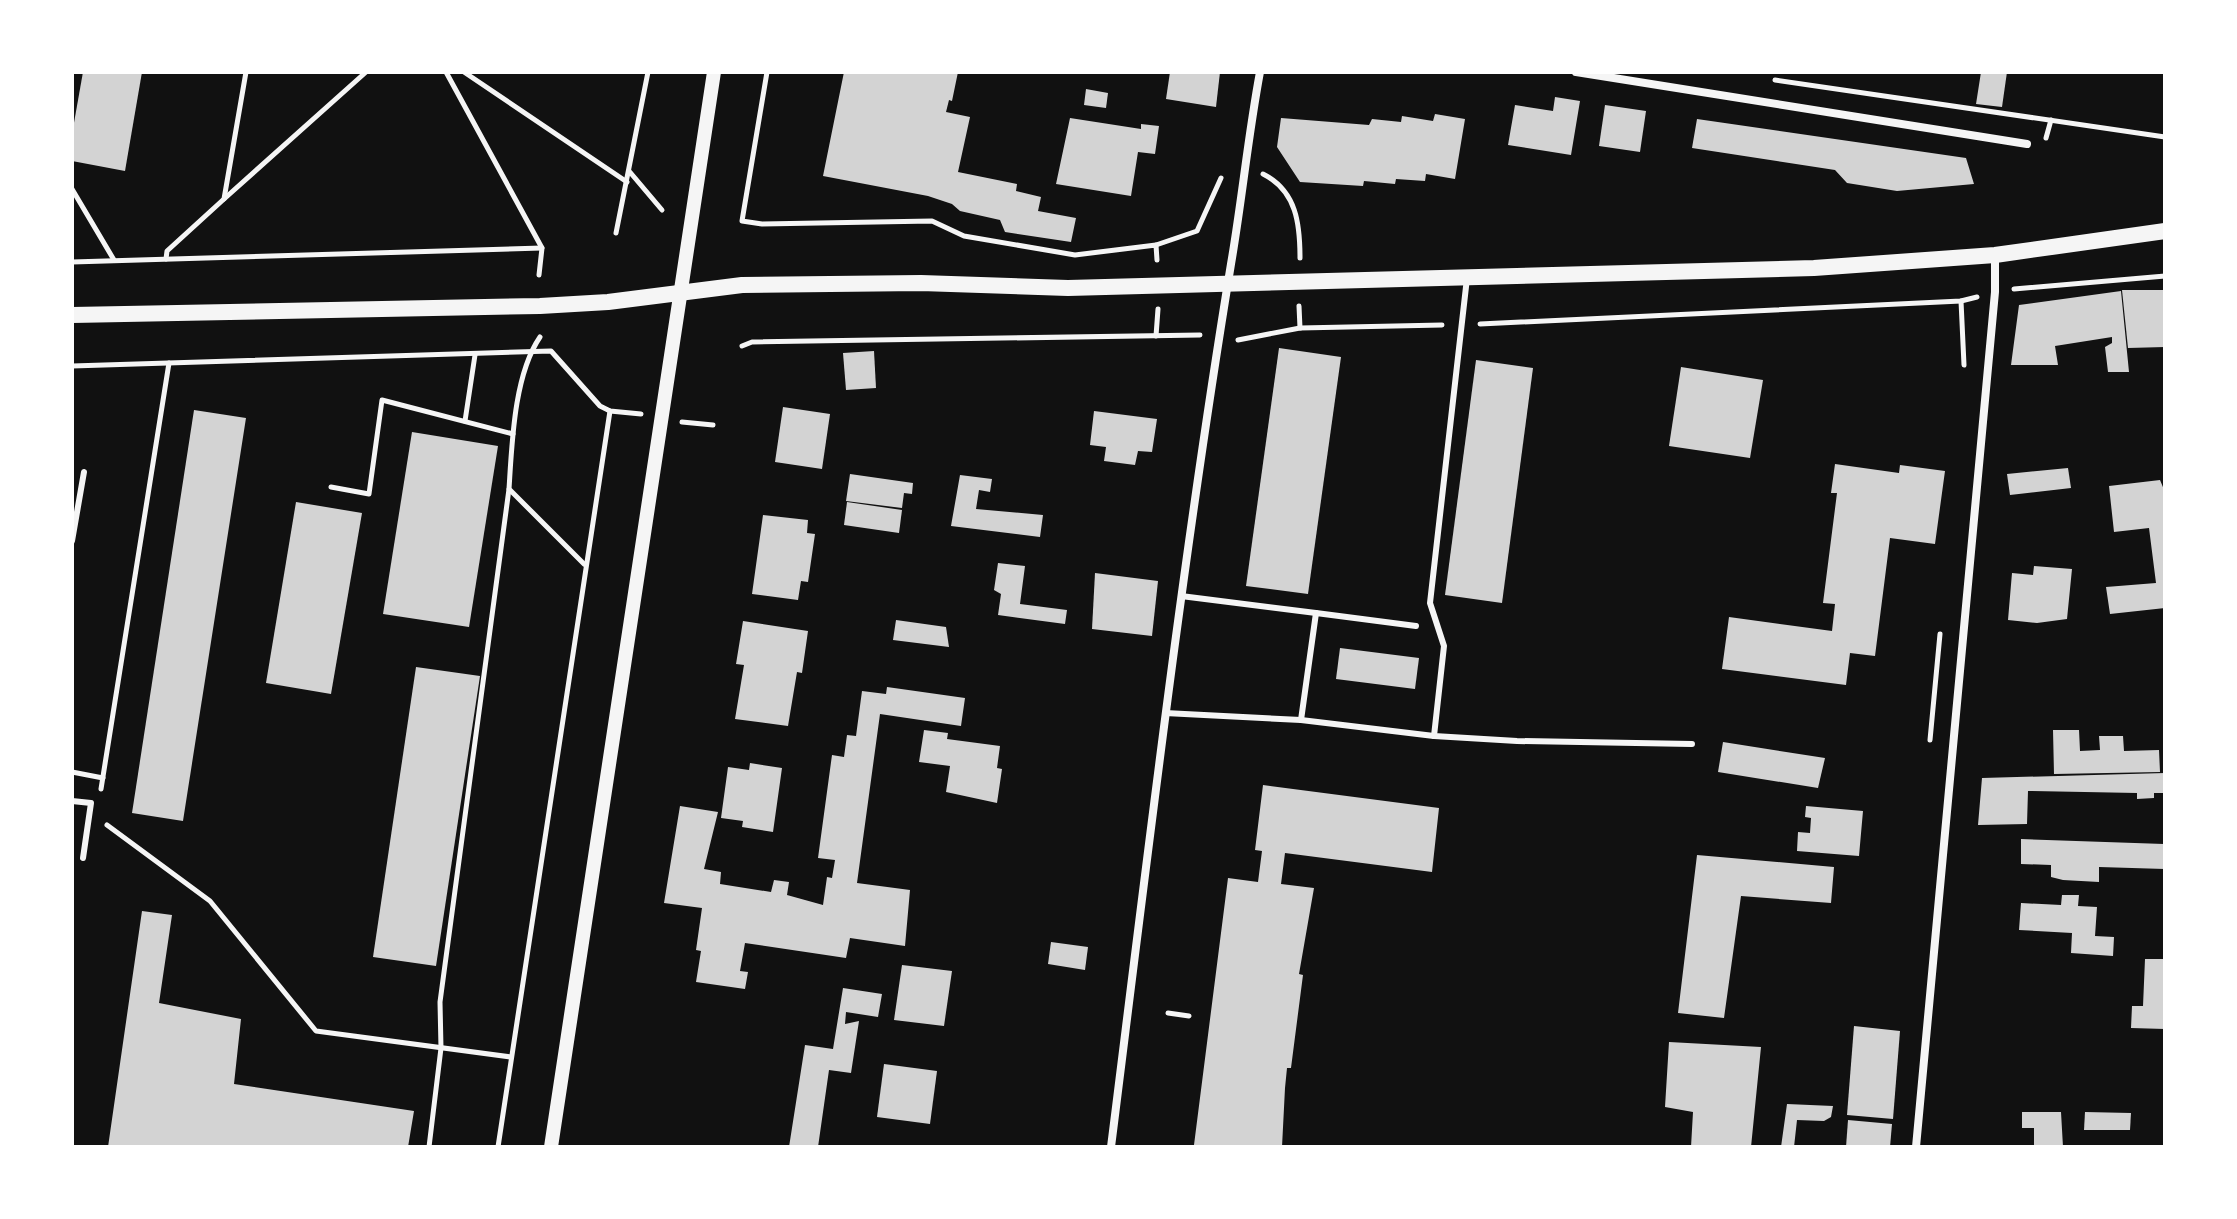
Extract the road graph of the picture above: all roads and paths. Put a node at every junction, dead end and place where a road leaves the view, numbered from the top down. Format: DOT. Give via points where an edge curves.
graph roads {
  1 [pos="246,72"];
  2 [pos="366,72"];
  3 [pos="446,72"];
  4 [pos="464,72"];
  5 [pos="648,72"];
  6 [pos="714,72"];
  7 [pos="767,72"];
  8 [pos="1260,72"];
  9 [pos="1576,72"];
  10 [pos="1769,79"];
  11 [pos="2165,137"];
  12 [pos="2027,144"];
  13 [pos="1242,170"];
  14 [pos="629,171"];
  15 [pos="627,182"];
  16 [pos="72,189"];
  17 [pos="224,199"];
  18 [pos="662,210"];
  19 [pos="616,233"];
  20 [pos="2161,233"];
  21 [pos="1156,245"];
  22 [pos="542,248"];
  23 [pos="1995,255"];
  24 [pos="166,259"];
  25 [pos="1157,260"];
  26 [pos="1300,260"];
  27 [pos="115,261"];
  28 [pos="72,262"];
  29 [pos="539,275"];
  30 [pos="2165,276"];
  31 [pos="1467,278"];
  32 [pos="1227,283"];
  33 [pos="2025,286"];
  34 [pos="681,292"];
  35 [pos="1961,301"];
  36 [pos="1299,305"];
  37 [pos="1158,309"];
  38 [pos="72,315"];
  39 [pos="1463,325"];
  40 [pos="1300,328"];
  41 [pos="1193,334"];
  42 [pos="1156,336"];
  43 [pos="540,337"];
  44 [pos="1239,340"];
  45 [pos="742,346"];
  46 [pos="529,353"];
  47 [pos="475,354"];
  48 [pos="169,363"];
  49 [pos="72,366"];
  50 [pos="610,411"];
  51 [pos="637,414"];
  52 [pos="465,421"];
  53 [pos="684,422"];
  54 [pos="713,425"];
  55 [pos="513,434"];
  56 [pos="84,472"];
  57 [pos="331,487"];
  58 [pos="509,489"];
  59 [pos="72,541"];
  60 [pos="585,564"];
  61 [pos="1180,596"];
  62 [pos="1316,613"];
  63 [pos="1416,626"];
  64 [pos="1165,713"];
  65 [pos="1301,720"];
  66 [pos="1434,736"];
  67 [pos="1692,744"];
  68 [pos="72,772"];
  69 [pos="103,778"];
  70 [pos="72,801"];
  71 [pos="99,804"];
  72 [pos="96,818"];
  73 [pos="83,858"];
  74 [pos="1168,1013"];
  75 [pos="1189,1016"];
  76 [pos="441,1048"];
  77 [pos="511,1057"];
  78 [pos="429,1147"];
  79 [pos="498,1147"];
  80 [pos="551,1147"];
  81 [pos="1111,1147"];
  82 [pos="1916,1147"];
  1 -- 17 [label="path"];
  2 -- 17 [label="path"];
  3 -- 22 [label="path"];
  4 -- 15 [label="path"];
  5 -- 14 [label="path"];
  6 -- 34 [label="street"];
  7 -- 21 [label="path" via="742,221 932,221 964,236 1075,255"];
  8 -- 13 [label="street"];
  9 -- 12 [label="street"];
  10 -- 11 [label="path"];
  13 -- 21 [label="path" via="1225,173 1197,231"];
  13 -- 26 [label="path" via="1266,175 1292,203 1300,225"];
  13 -- 32 [label="street"];
  14 -- 15 [label="path"];
  14 -- 18 [label="path"];
  15 -- 19 [label="path"];
  16 -- 27 [label="path"];
  17 -- 24 [label="path" via="167,251"];
  20 -- 23 [label="main road"];
  21 -- 25 [label="path"];
  22 -- 24 [label="path"];
  22 -- 29 [label="path"];
  23 -- 31 [label="main road" via="1792,269"];
  23 -- 82 [label="street"];
  24 -- 27 [label="path"];
  27 -- 28 [label="path"];
  30 -- 33 [label="path"];
  31 -- 32 [label="main road"];
  31 -- 39 [label="lane"];
  32 -- 34 [label="main road" via="1068,288 797,284"];
  32 -- 61 [label="street"];
  34 -- 38 [label="main road" via="540,306"];
  34 -- 80 [label="street"];
  35 -- 39 [label="path"];
  36 -- 40 [label="path"];
  37 -- 42 [label="path"];
  39 -- 40 [label="path"];
  39 -- 66 [label="lane" via="1430,603 1444,646"];
  40 -- 44 [label="path"];
  41 -- 42 [label="path"];
  42 -- 45 [label="path"];
  43 -- 46 [label="path"];
  46 -- 47 [label="path"];
  46 -- 50 [label="path" via="551,351"];
  46 -- 55 [label="path"];
  47 -- 48 [label="path"];
  47 -- 52 [label="path"];
  48 -- 49 [label="path"];
  48 -- 69 [label="path"];
  50 -- 51 [label="path"];
  50 -- 60 [label="path"];
  52 -- 55 [label="path"];
  52 -- 57 [label="path" via="382,400 369,494"];
  53 -- 54 [label="path"];
  55 -- 58 [label="path"];
  56 -- 59 [label="lane"];
  58 -- 60 [label="path"];
  58 -- 76 [label="path" via="440,1002"];
  60 -- 77 [label="path"];
  61 -- 62 [label="lane"];
  61 -- 64 [label="street"];
  62 -- 63 [label="lane"];
  62 -- 65 [label="lane"];
  64 -- 65 [label="lane"];
  64 -- 81 [label="street"];
  65 -- 66 [label="lane"];
  66 -- 67 [label="lane"];
  68 -- 69 [label="path"];
  69 -- 71 [label="path"];
  70 -- 73 [label="lane" via="91,803"];
  72 -- 76 [label="path" via="210,901 316,1031"];
  74 -- 75 [label="path"];
  76 -- 77 [label="path"];
  76 -- 78 [label="path"];
  77 -- 79 [label="path"];
}
